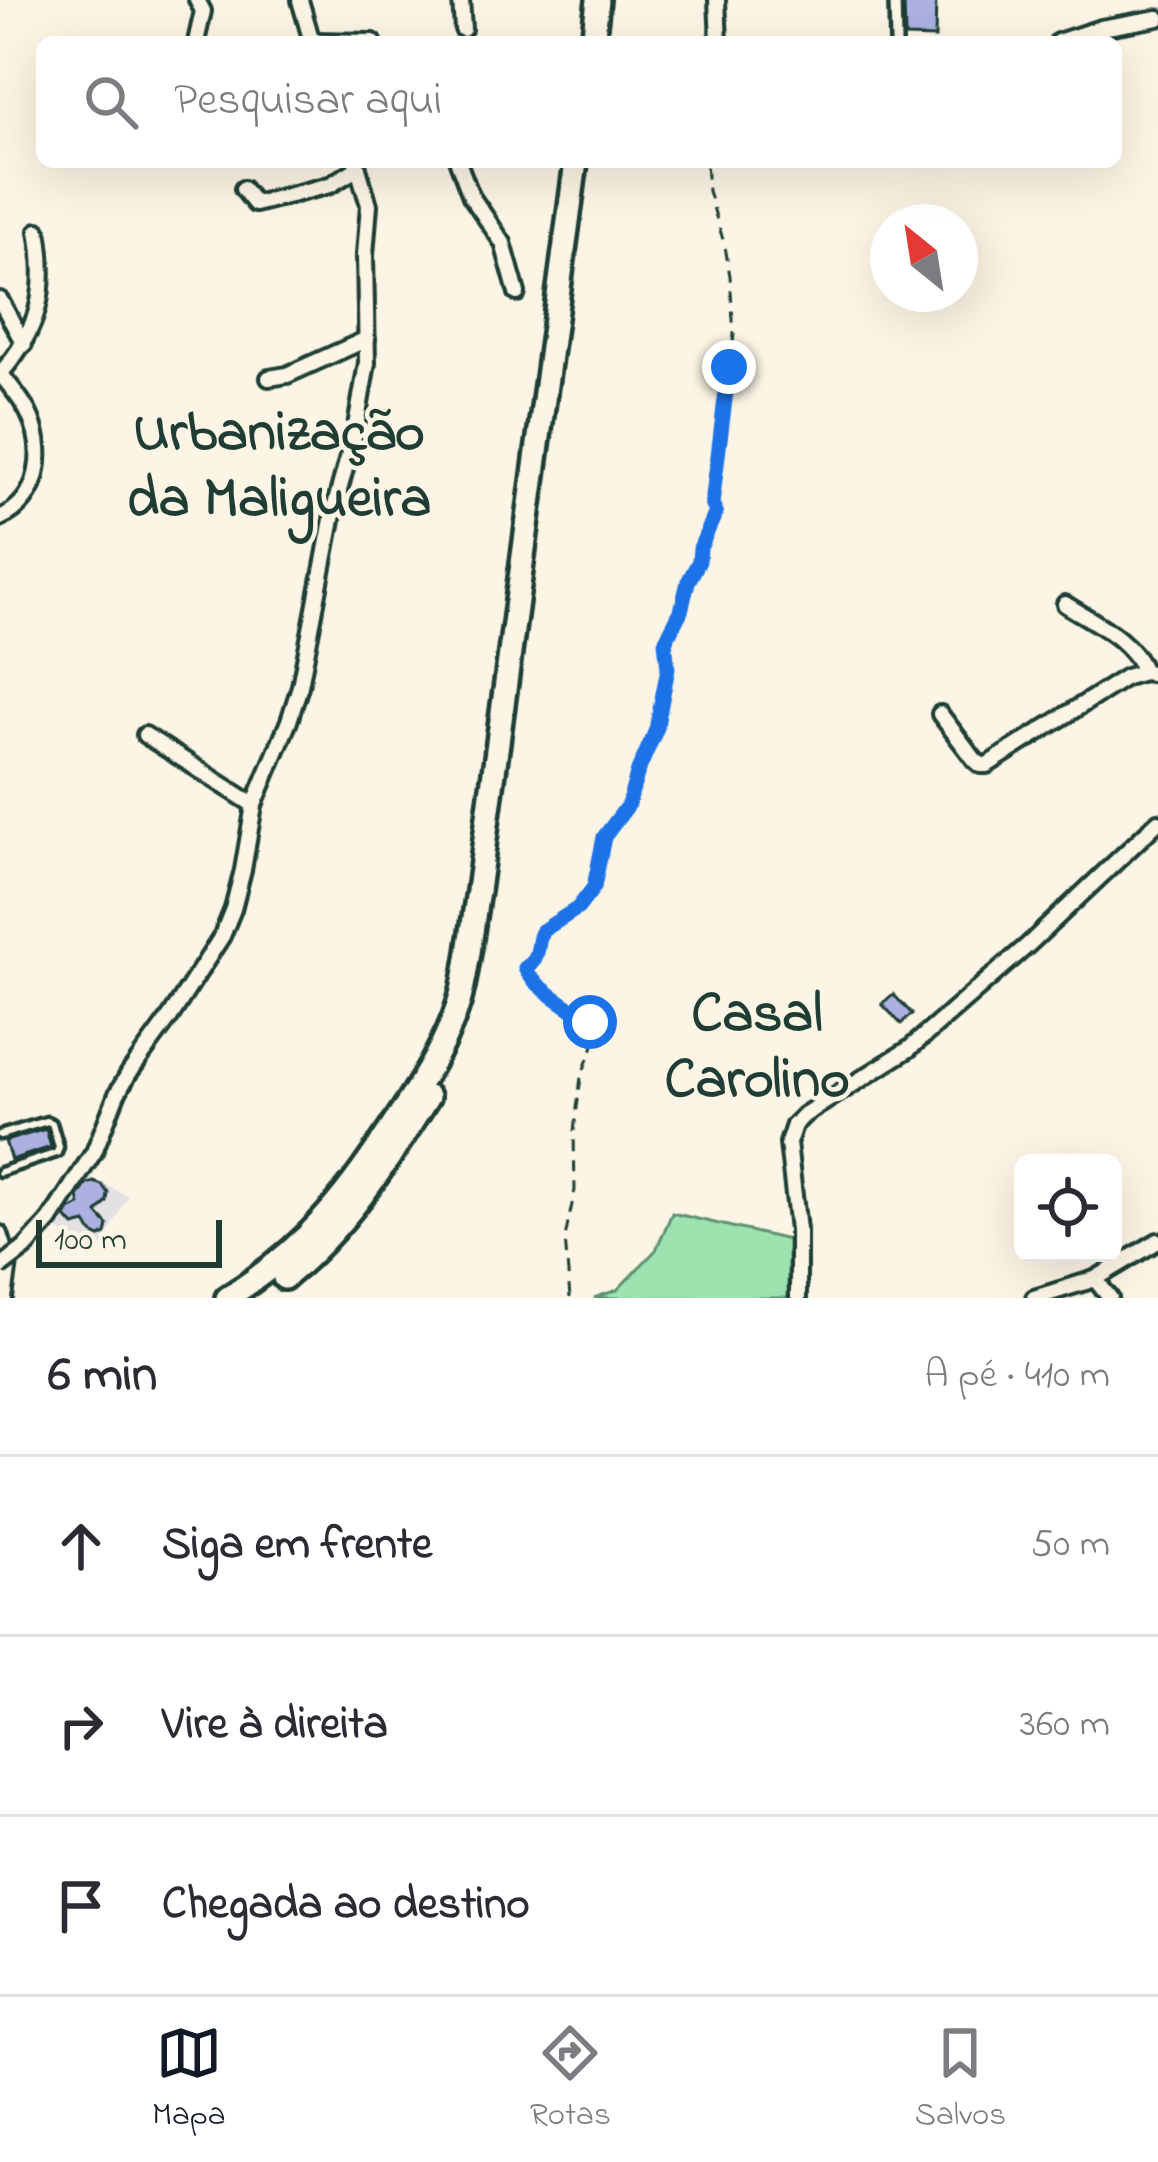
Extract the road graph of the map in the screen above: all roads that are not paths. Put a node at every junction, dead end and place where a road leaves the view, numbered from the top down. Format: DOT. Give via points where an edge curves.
graph roads {
  1 [pos="197,0"];
  2 [pos="300,0"];
  3 [pos="461,0"];
  4 [pos="598,0"];
  5 [pos="613,0"];
  6 [pos="717,0"];
  7 [pos="895,0"];
  8 [pos="1158,18"];
  9 [pos="463,29"];
  10 [pos="197,36"];
  11 [pos="310,36"];
  12 [pos="594,36"];
  13 [pos="608,36"];
  14 [pos="719,36"];
  15 [pos="896,36"];
  16 [pos="1076,36"];
  17 [pos="353,168"];
  18 [pos="358,168"];
  19 [pos="460,168"];
  20 [pos="575,168"];
  21 [pos="589,168"];
  22 [pos="243,189"];
  23 [pos="38,231"];
  24 [pos="518,293"];
  25 [pos="0,300"];
  26 [pos="368,339"];
  27 [pos="24,344"];
  28 [pos="0,373"];
  29 [pos="269,378"];
  30 [pos="0,518"];
  31 [pos="1065,604"];
  32 [pos="1151,673"];
  33 [pos="940,715"];
  34 [pos="145,735"];
  35 [pos="254,805"];
  36 [pos="1158,822"];
  37 [pos="0,1135"];
  38 [pos="0,1172"];
  39 [pos="0,1234"];
  40 [pos="1158,1241"];
  41 [pos="0,1267"];
  42 [pos="1095,1279"];
  43 [pos="4,1298"];
  44 [pos="227,1298"];
  45 [pos="253,1298"];
  46 [pos="798,1298"];
  47 [pos="1034,1298"];
  48 [pos="1110,1298"];
  1 -- 10 [label="street"];
  2 -- 11 [label="street"];
  3 -- 9 [label="street"];
  4 -- 12 [label="main road"];
  5 -- 13 [label="main road"];
  6 -- 14 [label="street"];
  7 -- 15 [label="street"];
  8 -- 16 [label="street"];
  17 -- 22 [label="street" via="330,184 255,204"];
  18 -- 26 [label="street" via="369,205"];
  19 -- 24 [label="street" via="503,243"];
  20 -- 44 [label="main road" via="459,1001 419,1084 348,1191 292,1253"];
  21 -- 45 [label="main road" via="481,954 463,1031 371,1185 305,1261"];
  23 -- 27 [label="street" via="44,282"];
  25 -- 27 [label="street"];
  26 -- 29 [label="street"];
  26 -- 35 [label="street" via="300,686"];
  27 -- 28 [label="street"];
  28 -- 30 [label="street" via="28,411 37,440 32,490"];
  31 -- 32 [label="street" via="1124,643"];
  32 -- 33 [label="street" via="1126,677 987,765"];
  34 -- 35 [label="street"];
  35 -- 41 [label="street, bridge" via="222,936 129,1073 94,1152 50,1220"];
  36 -- 46 [label="street" via="909,1049 794,1125 788,1143"];
  37 -- 38 [label="lane" via="47,1121 59,1147"];
  39 -- 43 [label="street" via="9,1263"];
  40 -- 42 [label="street"];
  42 -- 47 [label="street"];
  42 -- 48 [label="street"];
}
